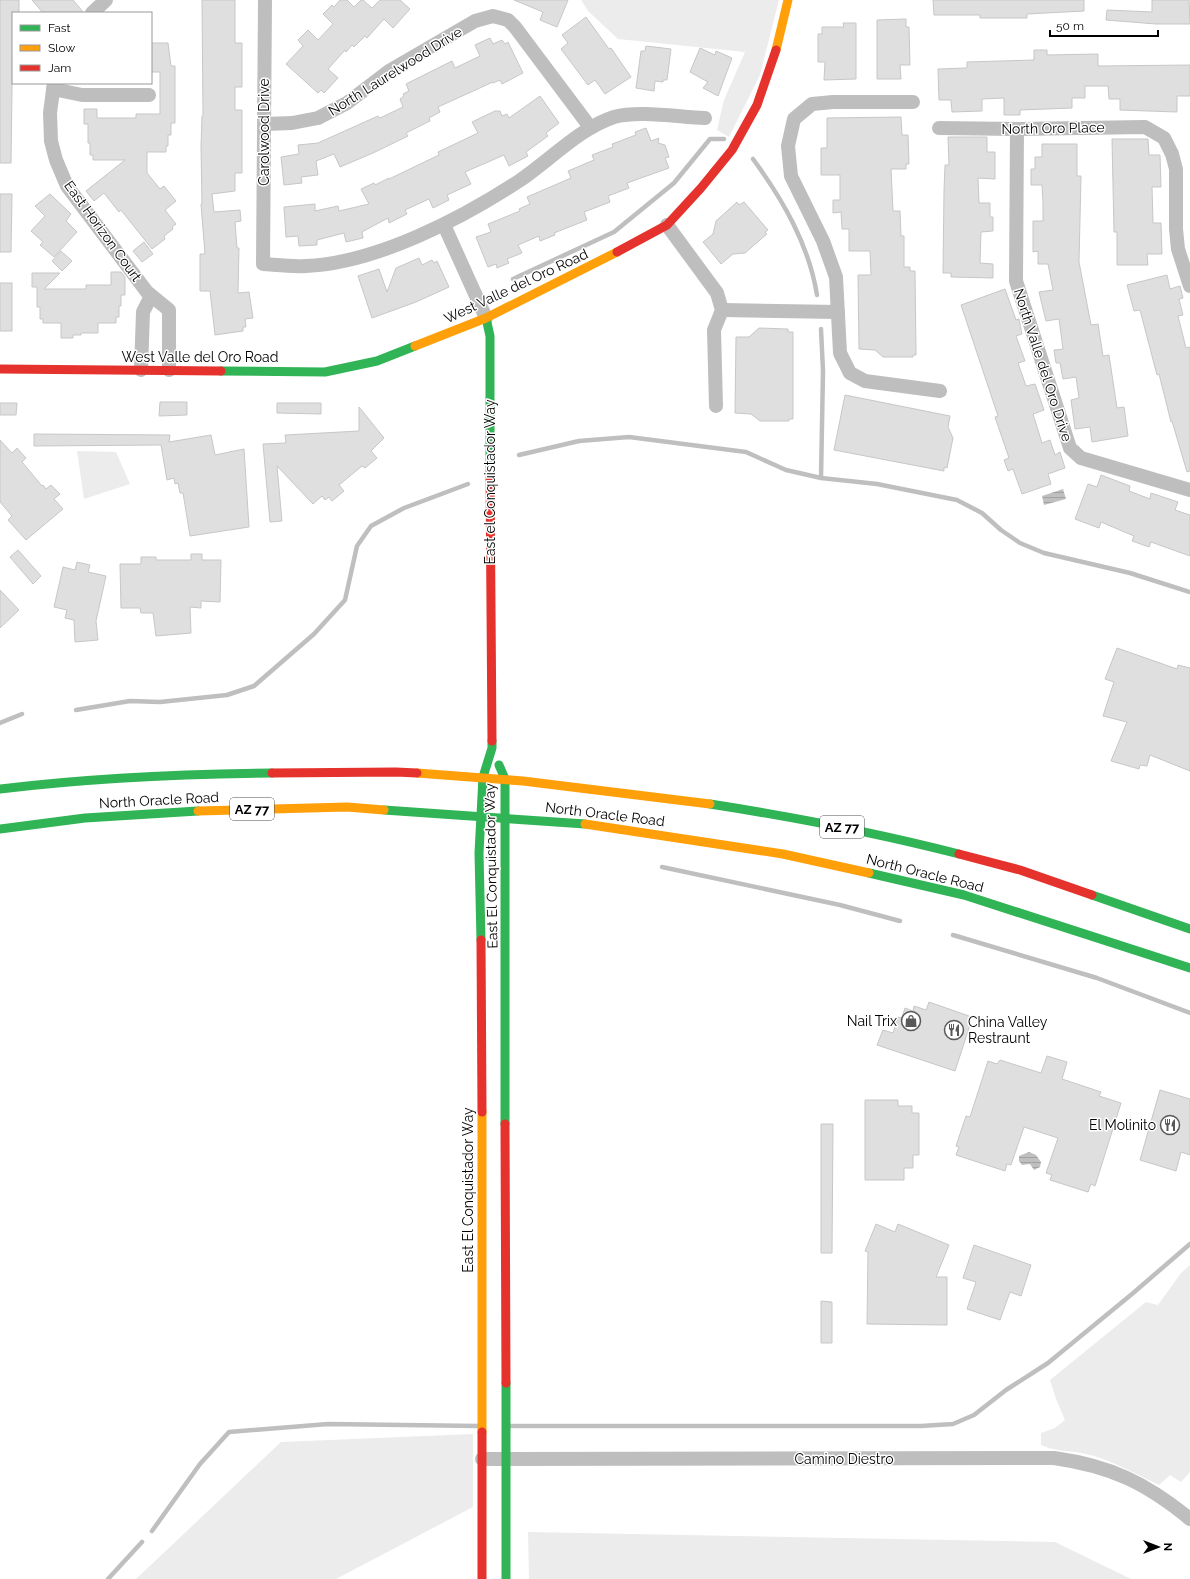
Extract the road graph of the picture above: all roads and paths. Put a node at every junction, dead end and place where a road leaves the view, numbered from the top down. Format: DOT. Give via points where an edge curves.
graph roads {
  1 [pos="106,0"];
  2 [pos="265,0"];
  3 [pos="788,0"];
  4 [pos="93,12"];
  5 [pos="53,86"];
  6 [pos="149,95"];
  7 [pos="913,102"];
  8 [pos="705,118"];
  9 [pos="265,124"];
  10 [pos="590,127"];
  11 [pos="939,128"];
  12 [pos="1016,129"];
  13 [pos="444,225"];
  14 [pos="666,225"];
  15 [pos="1190,286"];
  16 [pos="152,296"];
  17 [pos="722,310"];
  18 [pos="838,312"];
  19 [pos="486,318"];
  20 [pos="0,369"];
  21 [pos="141,370"];
  22 [pos="170,370"];
  23 [pos="940,391"];
  24 [pos="716,406"];
  25 [pos="1190,490"];
  26 [pos="492,748"];
  27 [pos="483,777"];
  28 [pos="505,779"];
  29 [pos="0,789"];
  30 [pos="481,816"];
  31 [pos="505,818"];
  32 [pos="0,829"];
  33 [pos="1190,929"];
  34 [pos="1190,968"];
  35 [pos="506,1019"];
  36 [pos="482,1021"];
  37 [pos="482,1459"];
  38 [pos="506,1459"];
  39 [pos="1190,1520"];
  40 [pos="482,1579"];
  41 [pos="506,1579"];
  1 -- 4 [label="street"];
  2 -- 9 [label="street, Carolwood Drive"];
  3 -- 14 [label="main road, West Valle del Oro Road" via="776,52 757,105 732,150"];
  5 -- 6 [label="street" via="82,95"];
  5 -- 16 [label="street, East Horizon Court" via="50,112 51,141 67,186"];
  7 -- 18 [label="street" via="812,104 794,119 788,146 791,176 823,241 836,277"];
  8 -- 10 [label="street" via="638,115 616,117"];
  9 -- 10 [label="street, North Laurelwood Drive" via="292,123 318,118 346,103 389,71 475,21 502,13"];
  9 -- 13 [label="street, Carolwood Drive" via="263,264 306,266 368,256"];
  10 -- 13 [label="street" via="519,181"];
  11 -- 12 [label="street, North Oro Place"];
  12 -- 15 [label="street, North Oro Place" via="1145,127 1164,138 1176,169 1176,236"];
  12 -- 25 [label="street, North Valle del Oro Drive" via="1016,281 1070,448 1081,458"];
  13 -- 19 [label="street, East el Conquistador Way"];
  14 -- 17 [label="street" via="717,293"];
  14 -- 19 [label="main road, West Valle del Oro Road" via="595,264"];
  16 -- 21 [label="street" via="143,312"];
  16 -- 22 [label="street, East Horizon Court" via="168,310"];
  17 -- 18 [label="street"];
  17 -- 24 [label="street" via="714,330"];
  18 -- 23 [label="street" via="840,354 850,373 865,381"];
  19 -- 22 [label="main road, West Valle del Oro Road" via="377,361 325,372"];
  19 -- 26 [label="main road, East el Conquistador Way" via="490,336"];
  20 -- 21 [label="main road, West Valle del Oro Road"];
  21 -- 22 [label="main road, West Valle del Oro Road"];
  26 -- 27 [label="main road, East El Conquistador Way"];
  26 -- 28 [label="main road, East El Conquistador Way"];
  27 -- 28 [label="main road, North Oracle Road / AZ 77"];
  27 -- 29 [label="main road, North Oracle Road / AZ 77" via="396,772 186,774 58,782"];
  27 -- 30 [label="main road, East El Conquistador Way"];
  28 -- 31 [label="main road, East El Conquistador Way"];
  28 -- 33 [label="main road, North Oracle Road / AZ 77" via="675,799 800,818 877,834 1020,870"];
  30 -- 31 [label="main road, North Oracle Road / AZ 77"];
  30 -- 32 [label="main road, North Oracle Road / AZ 77" via="347,807 180,811 85,818"];
  30 -- 36 [label="main road, East El Conquistador Way" via="479,853"];
  31 -- 34 [label="main road, North Oracle Road / AZ 77" via="592,824 783,854 964,896"];
  31 -- 35 [label="main road, East El Conquistador Way"];
  35 -- 36 [label="main road"];
  35 -- 38 [label="main road, East El Conquistador Way"];
  36 -- 37 [label="main road, East El Conquistador Way"];
  37 -- 38 [label="street, Camino Diestro"];
  37 -- 40 [label="main road"];
  38 -- 39 [label="street, Camino Diestro" via="1054,1458 1121,1474 1172,1504"];
  38 -- 41 [label="main road"];
}
